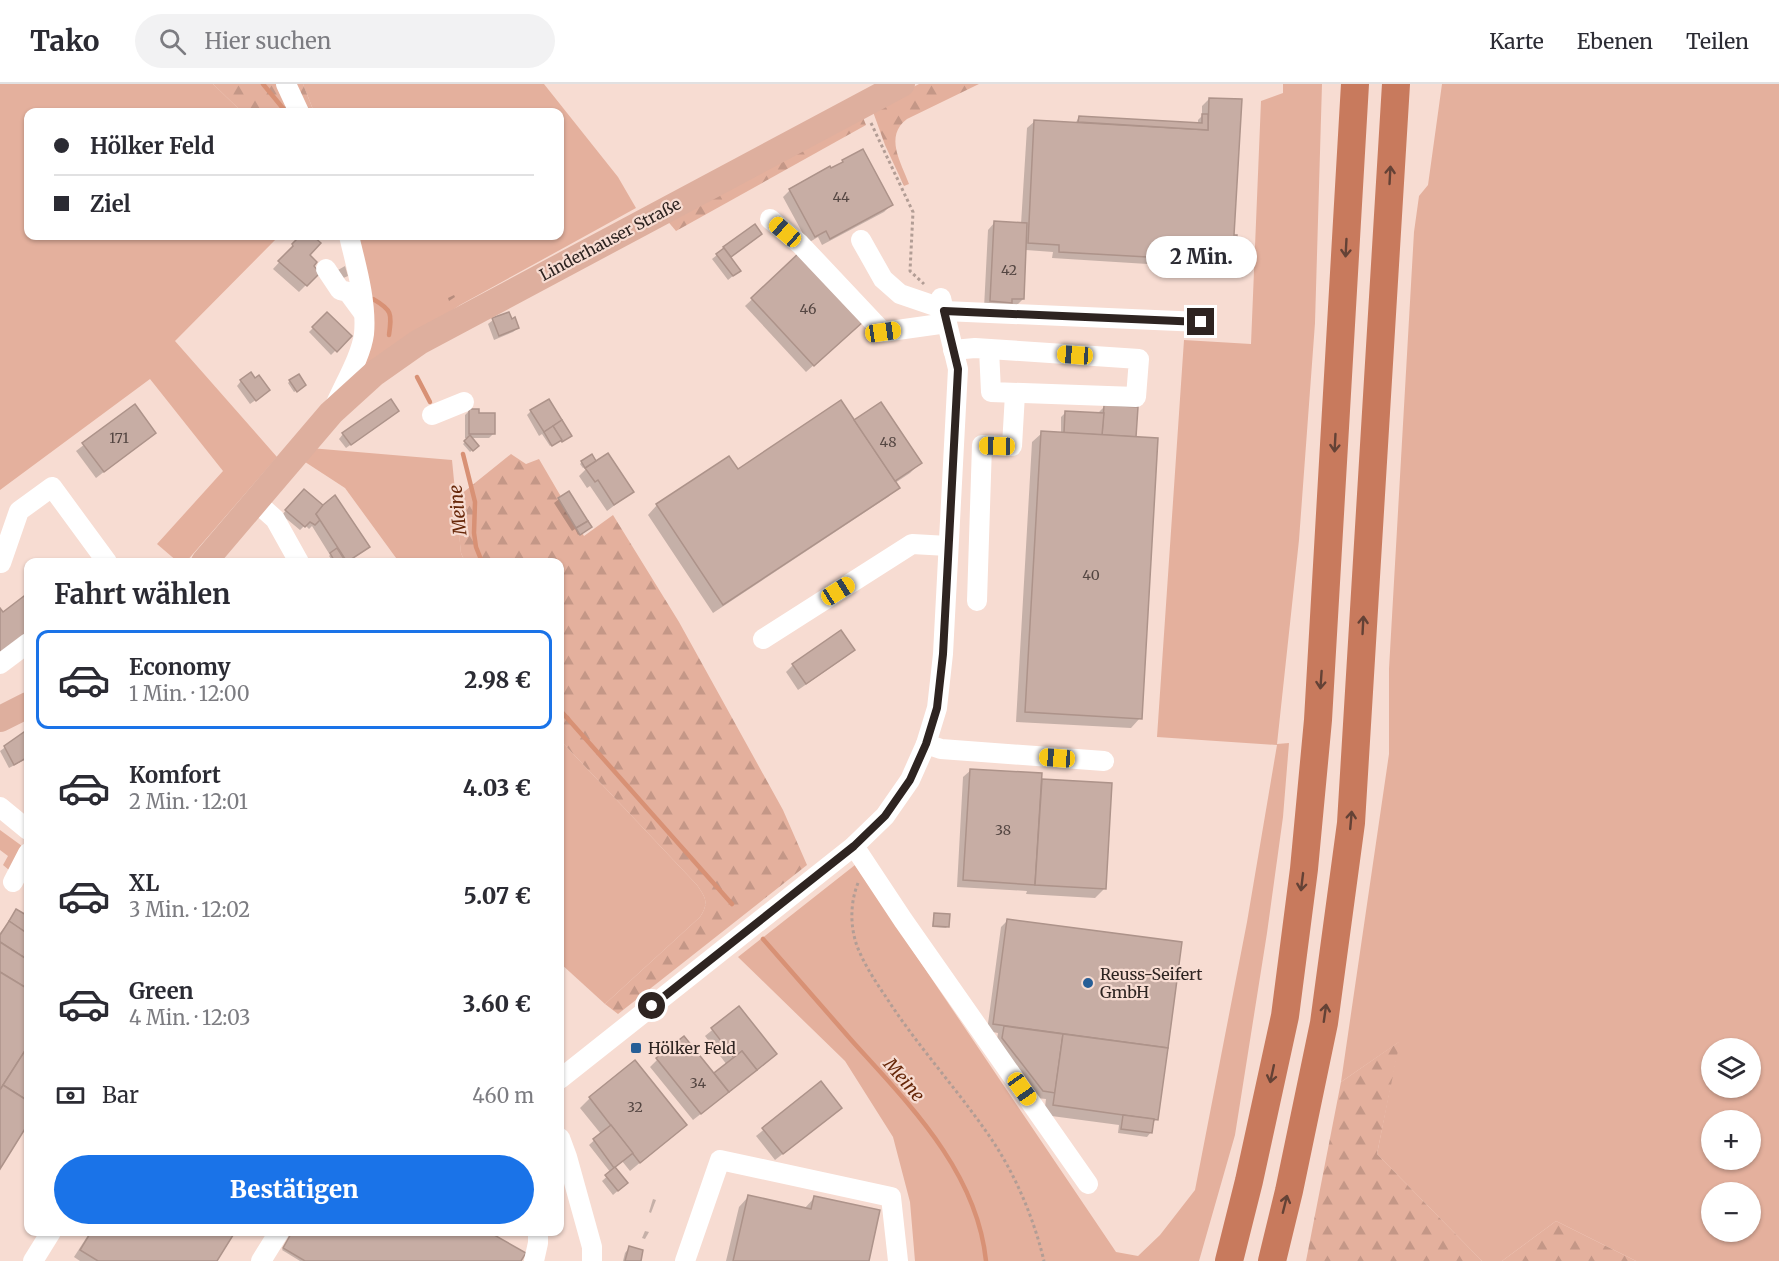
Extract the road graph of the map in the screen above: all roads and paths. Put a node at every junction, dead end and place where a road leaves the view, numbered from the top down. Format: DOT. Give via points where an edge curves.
graph roads {
  1 [pos="286,84"];
  2 [pos="902,84"];
  3 [pos="1355,84"];
  4 [pos="1396,84"];
  5 [pos="863,105"];
  6 [pos="297,108"];
  7 [pos="770,219"];
  8 [pos="350,240"];
  9 [pos="861,240"];
  10 [pos="326,269"];
  11 [pos="944,310"];
  12 [pos="364,313"];
  13 [pos="1201,322"];
  14 [pos="990,349"];
  15 [pos="953,350"];
  16 [pos="1015,394"];
  17 [pos="464,402"];
  18 [pos="331,413"];
  19 [pos="432,415"];
  20 [pos="256,502"];
  21 [pos="948,546"];
  22 [pos="104,558"];
  23 [pos="207,558"];
  24 [pos="297,558"];
  25 [pos="1,563"];
  26 [pos="977,601"];
  27 [pos="764,639"];
  28 [pos="24,646"];
  29 [pos="0,664"];
  30 [pos="24,707"];
  31 [pos="0,719"];
  32 [pos="926,744"];
  33 [pos="1104,761"];
  34 [pos="0,807"];
  35 [pos="24,827"];
  36 [pos="854,846"];
  37 [pos="24,861"];
  38 [pos="866,864"];
  39 [pos="14,882"];
  40 [pos="564,1076"];
  41 [pos="564,1148"];
  42 [pos="1088,1184"];
  43 [pos="49,1236"];
  44 [pos="277,1236"];
  45 [pos="538,1236"];
  46 [pos="33,1261"];
  47 [pos="261,1261"];
  48 [pos="534,1261"];
  49 [pos="592,1261"];
  50 [pos="685,1261"];
  51 [pos="898,1261"];
  52 [pos="1044,1261"];
  53 [pos="1229,1261"];
  54 [pos="1272,1261"];
  1 -- 6 [label="street"];
  2 -- 5 [label="main road, Linderhauser Straße"];
  3 -- 53 [label="highway, one-way" via="1322,666 1305,858 1285,1016"];
  54 -- 4 [label="highway, one-way" via="1324,1023 1351,823"];
  5 -- 11 [label="path" via="913,212 910,272"];
  5 -- 18 [label="main road, Linderhauser Straße" via="419,342 375,373"];
  7 -- 11 [label="street" via="800,244 883,332"];
  8 -- 12 [label="street, Linderhauser Straße"];
  9 -- 11 [label="street" via="883,279 900,294"];
  10 -- 12 [label="street" via="340,290 347,286"];
  11 -- 13 [label="street"];
  11 -- 15 [label="street"];
  12 -- 18 [label="street, Linderhauser Straße" via="364,334 358,353"];
  14 -- 15 [label="street"];
  14 -- 16 [label="street" via="991,393"];
  14 -- 16 [label="street" via="1139,358 1137,397"];
  15 -- 21 [label="street" via="958,369"];
  16 -- 26 [label="street" via="1012,446 982,445"];
  17 -- 19 [label="street"];
  18 -- 20 [label="main road, Linderhauser Straße"];
  20 -- 23 [label="main road, Linderhauser Straße"];
  20 -- 24 [label="street" via="274,519"];
  21 -- 27 [label="street" via="912,544"];
  21 -- 32 [label="street" via="937,708"];
  22 -- 25 [label="street" via="52,488 20,511"];
  28 -- 29 [label="street"];
  30 -- 31 [label="main road"];
  32 -- 33 [label="street" via="941,749"];
  32 -- 36 [label="street" via="910,780 885,816"];
  34 -- 35 [label="street"];
  36 -- 38 [label="street"];
  36 -- 40 [label="street"];
  37 -- 39 [label="street"];
  38 -- 42 [label="street"];
  38 -- 52 [label="path" via="852,897 857,945 904,1026 992,1140 1026,1207"];
  41 -- 49 [label="street" via="592,1247"];
  43 -- 46 [label="street"];
  44 -- 47 [label="street"];
  45 -- 48 [label="street"];
  50 -- 51 [label="street" via="720,1160 891,1197"];
}
